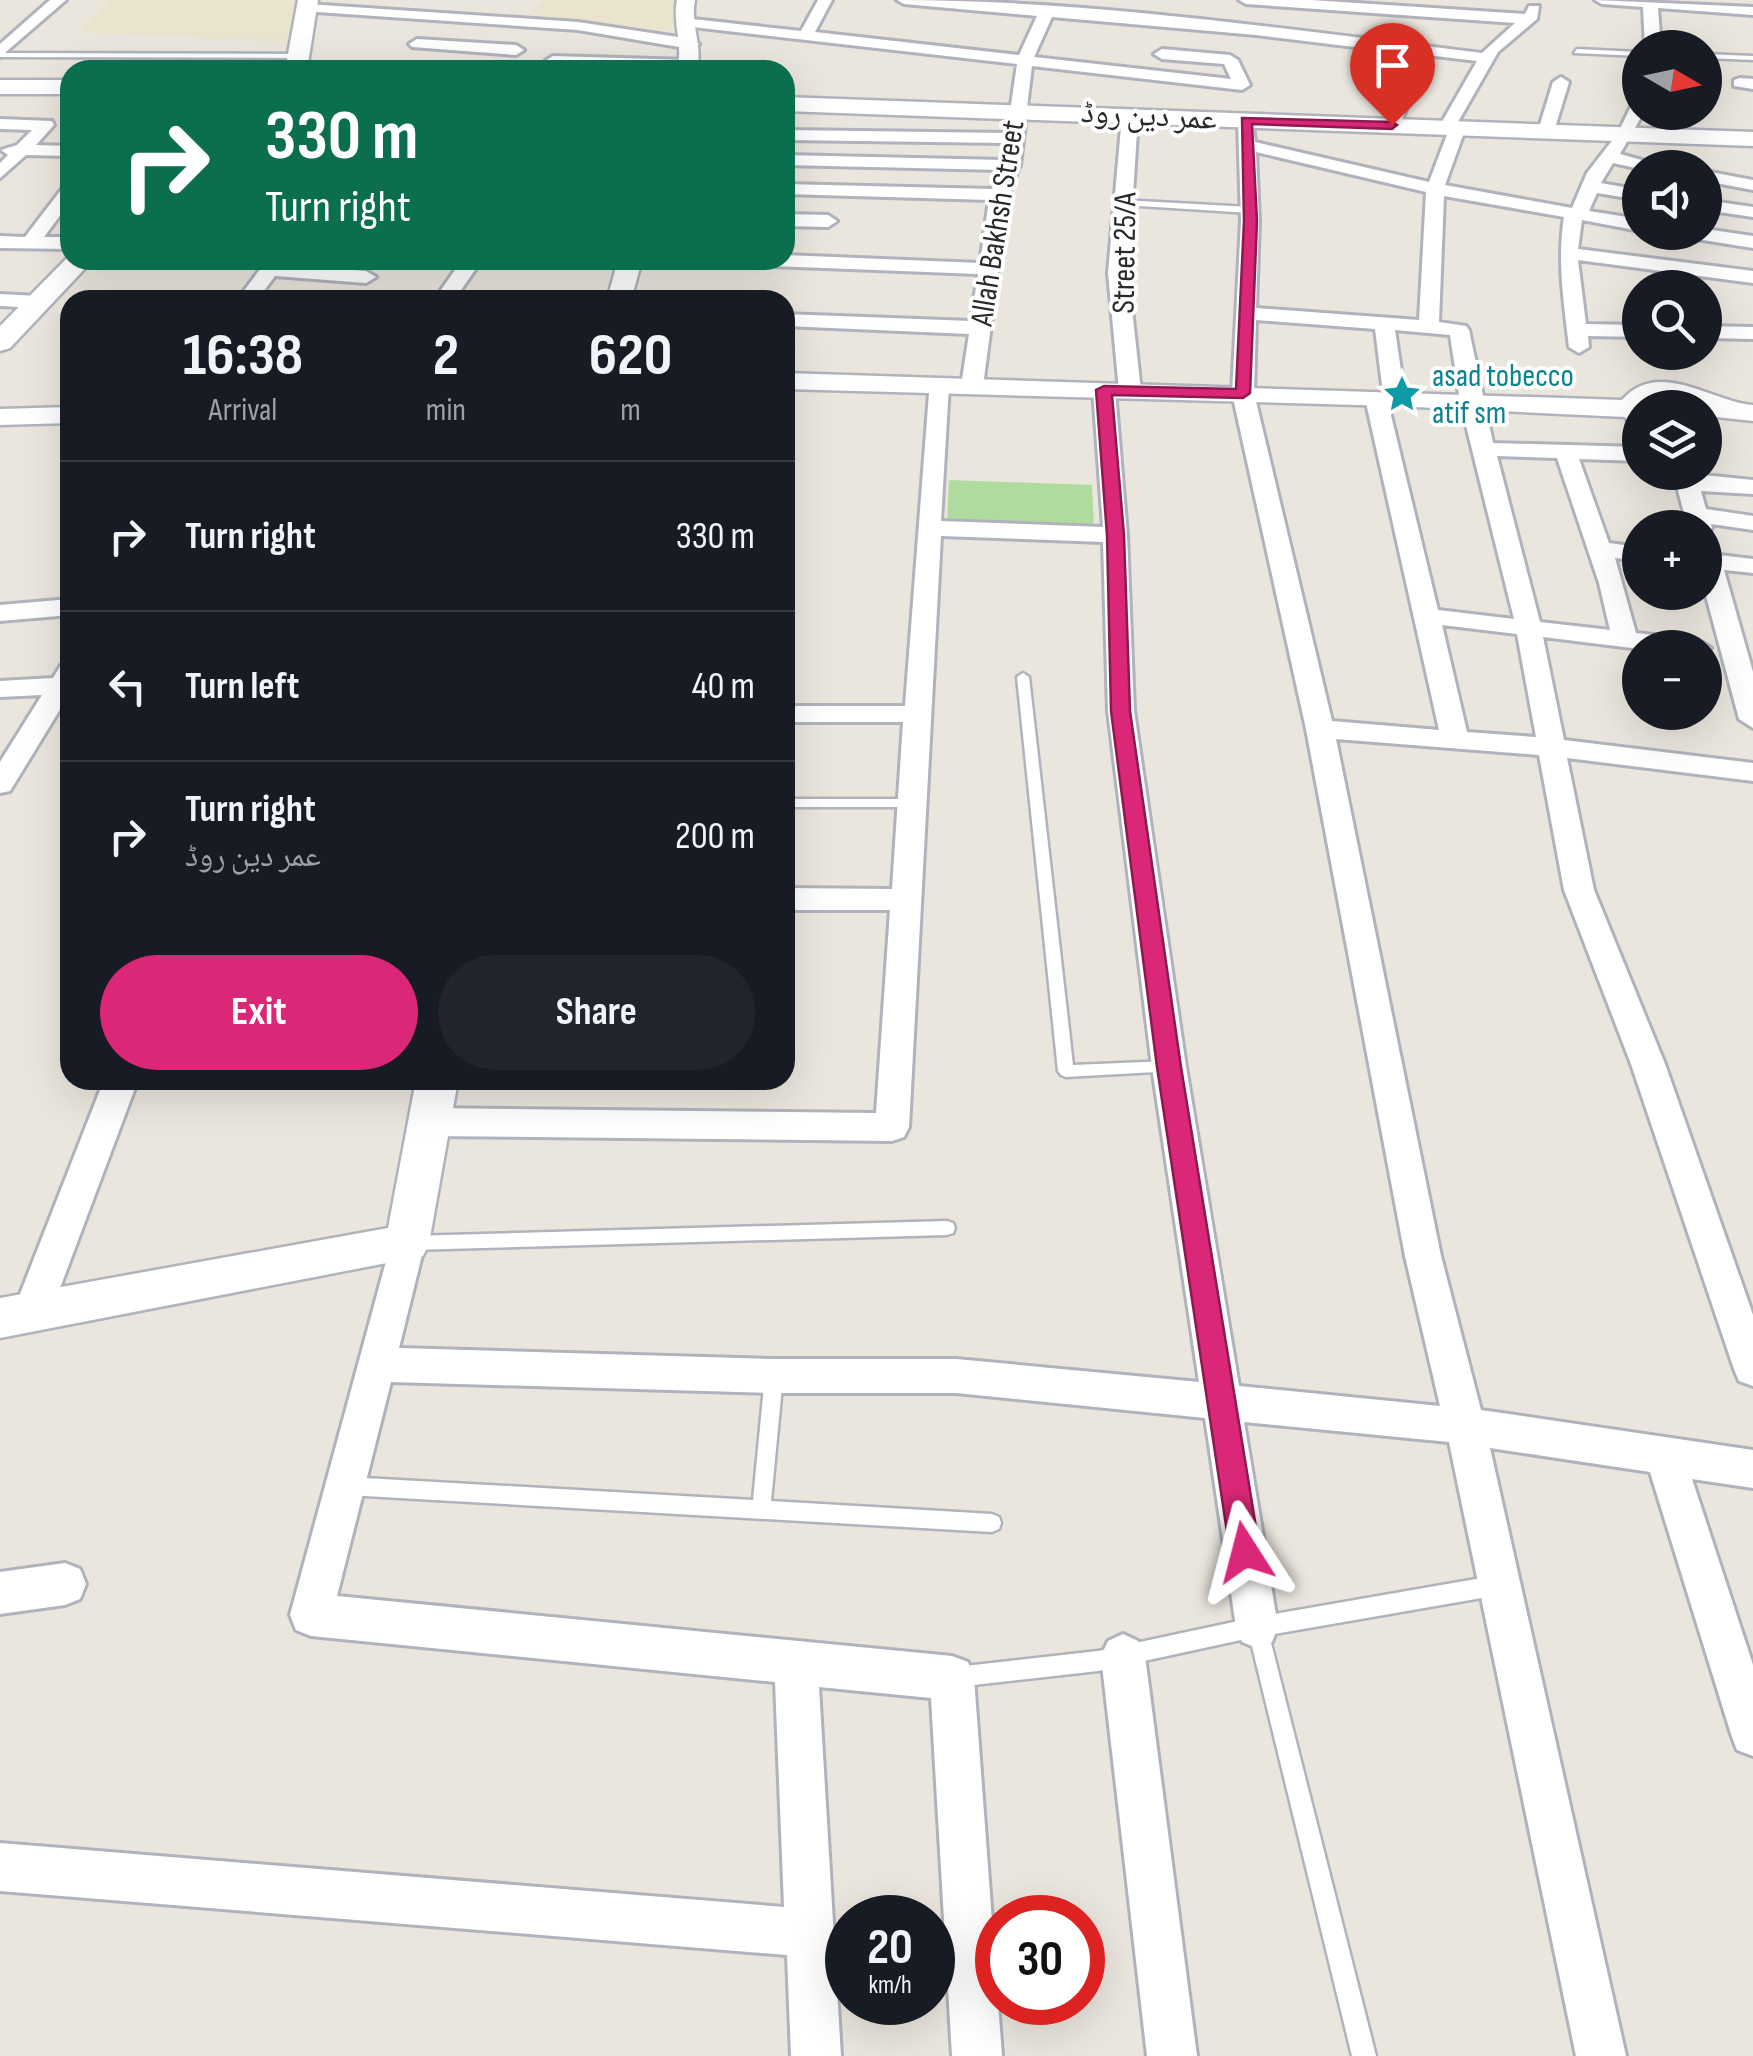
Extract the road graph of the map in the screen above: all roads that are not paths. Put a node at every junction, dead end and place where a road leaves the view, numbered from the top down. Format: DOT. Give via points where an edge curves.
graph roads {
  1 [pos="59,0"];
  2 [pos="356,0"];
  3 [pos="440,0"];
  4 [pos="511,0"];
  5 [pos="686,0"];
  6 [pos="825,0"];
  7 [pos="904,0"];
  8 [pos="1246,0"];
  9 [pos="1536,0"];
  10 [pos="1602,0"];
  11 [pos="308,4"];
  12 [pos="1650,5"];
  13 [pos="339,9"];
  14 [pos="1753,11"];
  15 [pos="1046,13"];
  16 [pos="424,15"];
  17 [pos="446,16"];
  18 [pos="1528,19"];
  19 [pos="497,20"];
  20 [pos="684,22"];
  21 [pos="578,26"];
  22 [pos="1658,30"];
  23 [pos="806,35"];
  24 [pos="1034,41"];
  25 [pos="1053,43"];
  26 [pos="417,44"];
  27 [pos="691,44"];
  28 [pos="516,50"];
  29 [pos="1422,50"];
  30 [pos="1577,51"];
  31 [pos="796,52"];
  32 [pos="1151,52"];
  33 [pos="0,53"];
  34 [pos="1622,53"];
  35 [pos="1722,57"];
  36 [pos="401,58"];
  37 [pos="1487,58"];
  38 [pos="1753,58"];
  39 [pos="209,60"];
  40 [pos="299,60"];
  41 [pos="553,60"];
  42 [pos="691,60"];
  43 [pos="1025,60"];
  44 [pos="1561,82"];
  45 [pos="0,87"];
  46 [pos="60,87"];
  47 [pos="795,104"];
  48 [pos="1016,110"];
  49 [pos="1130,116"];
  50 [pos="0,124"];
  51 [pos="1392,125"];
  52 [pos="1452,127"];
  53 [pos="1628,130"];
  54 [pos="1546,131"];
  55 [pos="1247,133"];
  56 [pos="1626,134"];
  57 [pos="795,135"];
  58 [pos="1015,138"];
  59 [pos="1753,140"];
  60 [pos="0,150"];
  61 [pos="20,150"];
  62 [pos="60,151"];
  63 [pos="1608,157"];
  64 [pos="795,160"];
  65 [pos="1622,160"];
  66 [pos="1010,165"];
  67 [pos="0,173"];
  68 [pos="1722,179"];
  69 [pos="1753,185"];
  70 [pos="1591,187"];
  71 [pos="795,188"];
  72 [pos="1435,189"];
  73 [pos="1622,192"];
  74 [pos="999,195"];
  75 [pos="1124,202"];
  76 [pos="60,203"];
  77 [pos="1722,207"];
  78 [pos="1250,210"];
  79 [pos="1753,212"];
  80 [pos="1574,215"];
  81 [pos="795,220"];
  82 [pos="828,221"];
  83 [pos="1622,222"];
  84 [pos="1722,237"];
  85 [pos="0,242"];
  86 [pos="31,242"];
  87 [pos="1753,242"];
  88 [pos="60,243"];
  89 [pos="1568,253"];
  90 [pos="795,261"];
  91 [pos="988,269"];
  92 [pos="70,270"];
  93 [pos="315,270"];
  94 [pos="366,276"];
  95 [pos="1753,277"];
  96 [pos="0,300"];
  97 [pos="38,302"];
  98 [pos="1247,313"];
  99 [pos="795,320"];
  100 [pos="1384,324"];
  101 [pos="1429,327"];
  102 [pos="982,328"];
  103 [pos="1622,333"];
  104 [pos="1722,333"];
  105 [pos="1753,334"];
  106 [pos="0,342"];
  107 [pos="795,382"];
  108 [pos="938,385"];
  109 [pos="972,386"];
  110 [pos="1117,390"];
  111 [pos="1243,393"];
  112 [pos="1385,398"];
  113 [pos="1471,400"];
  114 [pos="1622,413"];
  115 [pos="60,415"];
  116 [pos="0,417"];
  117 [pos="1484,449"];
  118 [pos="1565,450"];
  119 [pos="1622,453"];
  120 [pos="1722,482"];
  121 [pos="1753,486"];
  122 [pos="1722,522"];
  123 [pos="1753,523"];
  124 [pos="929,528"];
  125 [pos="1115,535"];
  126 [pos="1600,549"];
  127 [pos="1622,552"];
  128 [pos="1722,559"];
  129 [pos="1753,566"];
  130 [pos="1722,598"];
  131 [pos="60,608"];
  132 [pos="0,613"];
  133 [pos="1427,616"];
  134 [pos="1527,628"];
  135 [pos="1623,630"];
  136 [pos="1622,639"];
  137 [pos="1743,653"];
  138 [pos="1023,677"];
  139 [pos="60,681"];
  140 [pos="0,689"];
  141 [pos="60,692"];
  142 [pos="795,714"];
  143 [pos="918,714"];
  144 [pos="1753,719"];
  145 [pos="1320,730"];
  146 [pos="1455,738"];
  147 [pos="1551,747"];
  148 [pos="1753,772"];
  149 [pos="0,784"];
  150 [pos="795,803"];
  151 [pos="913,803"];
  152 [pos="795,899"];
  153 [pos="907,900"];
  154 [pos="1169,1067"];
  155 [pos="117,1090"];
  156 [pos="435,1090"];
  157 [pos="429,1122"];
  158 [pos="947,1228"];
  159 [pos="407,1243"];
  160 [pos="16,1315"];
  161 [pos="375,1364"];
  162 [pos="1753,1369"];
  163 [pos="774,1376"];
  164 [pos="1222,1402"];
  165 [pos="1466,1426"];
  166 [pos="1665,1456"];
  167 [pos="1753,1469"];
  168 [pos="344,1485"];
  169 [pos="760,1510"];
  170 [pos="992,1523"];
  171 [pos="65,1584"];
  172 [pos="1499,1585"];
  173 [pos="0,1594"];
  174 [pos="1257,1627"];
  175 [pos="1123,1656"];
  176 [pos="796,1662"];
  177 [pos="952,1678"];
  178 [pos="1753,1734"];
  179 [pos="0,1867"];
  180 [pos="810,1933"];
  181 [pos="816,2056"];
  182 [pos="977,2056"];
  183 [pos="1172,2056"];
  184 [pos="1364,2056"];
  185 [pos="1601,2056"];
  1 -- 33 [label="street"];
  2 -- 13 [label="street"];
  3 -- 16 [label="street"];
  4 -- 19 [label="street"];
  5 -- 20 [label="street"];
  6 -- 23 [label="street"];
  7 -- 15 [label="street"];
  8 -- 18 [label="street"];
  9 -- 18 [label="street"];
  10 -- 12 [label="street"];
  11 -- 13 [label="street"];
  11 -- 40 [label="main road"];
  12 -- 14 [label="street"];
  12 -- 22 [label="street"];
  13 -- 16 [label="street"];
  15 -- 24 [label="street, Allah Bakhsh Street"];
  15 -- 29 [label="street"];
  16 -- 17 [label="street"];
  17 -- 19 [label="street"];
  17 -- 26 [label="street"];
  18 -- 37 [label="street"];
  19 -- 21 [label="street"];
  20 -- 23 [label="street"];
  20 -- 27 [label="street"];
  21 -- 27 [label="street"];
  21 -- 41 [label="street"];
  23 -- 43 [label="street"];
  24 -- 25 [label="street"];
  24 -- 43 [label="street, Allah Bakhsh Street"];
  26 -- 28 [label="street"];
  26 -- 36 [label="street"];
  27 -- 42 [label="street"];
  29 -- 37 [label="street"];
  29 -- 51 [label="street"];
  30 -- 34 [label="lane"];
  31 -- 43 [label="street"];
  32 -- 43 [label="street" via="1230,60 1242,85"];
  33 -- 39 [label="lane"];
  35 -- 38 [label="lane"];
  37 -- 52 [label="street"];
  43 -- 48 [label="street, Allah Bakhsh Street"];
  44 -- 54 [label="street"];
  45 -- 46 [label="main road"];
  47 -- 48 [label="main road, عمر دین روڈ"];
  48 -- 49 [label="main road, عمر دین روڈ"];
  48 -- 58 [label="street, Allah Bakhsh Street"];
  49 -- 55 [label="main road, عمر دین روڈ"];
  49 -- 75 [label="street, Street 25/A"];
  50 -- 61 [label="street" via="46,125"];
  51 -- 52 [label="main road, عمر دین روڈ"];
  51 -- 55 [label="main road, عمر دین روڈ"];
  52 -- 54 [label="main road, عمر دین روڈ"];
  52 -- 72 [label="street"];
  53 -- 56 [label="street"];
  54 -- 56 [label="main road, عمر دین روڈ"];
  55 -- 72 [label="street"];
  55 -- 78 [label="street"];
  56 -- 59 [label="main road, عمر دین روڈ"];
  56 -- 63 [label="street"];
  57 -- 58 [label="street"];
  58 -- 66 [label="street, Allah Bakhsh Street"];
  60 -- 61 [label="street"];
  61 -- 62 [label="street"];
  61 -- 67 [label="street"];
  63 -- 65 [label="street"];
  63 -- 70 [label="street"];
  64 -- 66 [label="street"];
  66 -- 74 [label="street, Allah Bakhsh Street"];
  68 -- 69 [label="street"];
  70 -- 73 [label="street"];
  70 -- 80 [label="street"];
  71 -- 74 [label="street"];
  72 -- 80 [label="street"];
  72 -- 101 [label="street"];
  74 -- 91 [label="street, Allah Bakhsh Street"];
  75 -- 78 [label="lane"];
  75 -- 110 [label="street, Street 25/A"];
  76 -- 86 [label="street"];
  77 -- 79 [label="street"];
  78 -- 98 [label="street"];
  80 -- 83 [label="street"];
  80 -- 89 [label="street"];
  81 -- 82 [label="street"];
  84 -- 87 [label="street"];
  85 -- 86 [label="street"];
  86 -- 88 [label="street"];
  89 -- 95 [label="street"];
  89 -- 103 [label="street" via="1577,338"];
  90 -- 91 [label="street"];
  91 -- 102 [label="street, Allah Bakhsh Street"];
  92 -- 97 [label="main road"];
  93 -- 94 [label="street"];
  96 -- 97 [label="street"];
  97 -- 106 [label="main road"];
  98 -- 100 [label="street"];
  98 -- 111 [label="street"];
  99 -- 102 [label="street"];
  100 -- 101 [label="street"];
  100 -- 112 [label="street"];
  101 -- 113 [label="street" via="1459,330"];
  102 -- 109 [label="street, Allah Bakhsh Street"];
  104 -- 105 [label="street"];
  107 -- 108 [label="street"];
  108 -- 109 [label="street"];
  108 -- 124 [label="street"];
  109 -- 110 [label="street"];
  110 -- 111 [label="street"];
  110 -- 125 [label="street, Street 25/A"];
  111 -- 112 [label="street"];
  111 -- 145 [label="street"];
  112 -- 113 [label="street"];
  112 -- 133 [label="street"];
  113 -- 114 [label="street"];
  113 -- 117 [label="street"];
  115 -- 116 [label="street"];
  117 -- 118 [label="street"];
  117 -- 134 [label="street"];
  118 -- 119 [label="street"];
  118 -- 126 [label="street"];
  120 -- 121 [label="street"];
  122 -- 123 [label="street"];
  124 -- 125 [label="street"];
  124 -- 143 [label="street"];
  125 -- 154 [label="street, Street 25/A" via="1120,711"];
  126 -- 127 [label="street"];
  126 -- 135 [label="street"];
  128 -- 129 [label="street"];
  130 -- 137 [label="street"];
  131 -- 132 [label="street"];
  133 -- 134 [label="street"];
  133 -- 146 [label="street"];
  134 -- 136 [label="street"];
  134 -- 147 [label="street"];
  137 -- 144 [label="street"];
  138 -- 154 [label="lane" via="1066,1071"];
  139 -- 140 [label="street"];
  141 -- 149 [label="street"];
  142 -- 143 [label="street"];
  143 -- 151 [label="street"];
  145 -- 146 [label="street"];
  145 -- 165 [label="street" via="1423,1256"];
  146 -- 147 [label="street"];
  147 -- 148 [label="street"];
  147 -- 162 [label="street" via="1579,890 1648,1064"];
  150 -- 151 [label="lane"];
  151 -- 153 [label="street"];
  152 -- 153 [label="street"];
  153 -- 157 [label="street" via="892,1127"];
  154 -- 164 [label="street, Street 25/A"];
  155 -- 160 [label="street"];
  156 -- 157 [label="street"];
  157 -- 159 [label="street"];
  158 -- 159 [label="lane"];
  159 -- 160 [label="street"];
  159 -- 161 [label="street"];
  161 -- 163 [label="street"];
  161 -- 168 [label="street"];
  163 -- 164 [label="street" via="956,1376"];
  163 -- 169 [label="lane"];
  164 -- 165 [label="street"];
  164 -- 174 [label="street, Street 25/A"];
  165 -- 166 [label="street"];
  165 -- 172 [label="street"];
  166 -- 167 [label="street"];
  166 -- 178 [label="street"];
  168 -- 169 [label="lane"];
  168 -- 176 [label="street" via="310,1615"];
  169 -- 170 [label="lane"];
  171 -- 173 [label="street"];
  172 -- 174 [label="lane"];
  172 -- 185 [label="street"];
  174 -- 175 [label="lane"];
  174 -- 184 [label="lane"];
  175 -- 177 [label="lane"];
  175 -- 183 [label="street"];
  176 -- 177 [label="street"];
  176 -- 180 [label="street"];
  177 -- 182 [label="street"];
  179 -- 180 [label="street"];
  180 -- 181 [label="street"];
}
